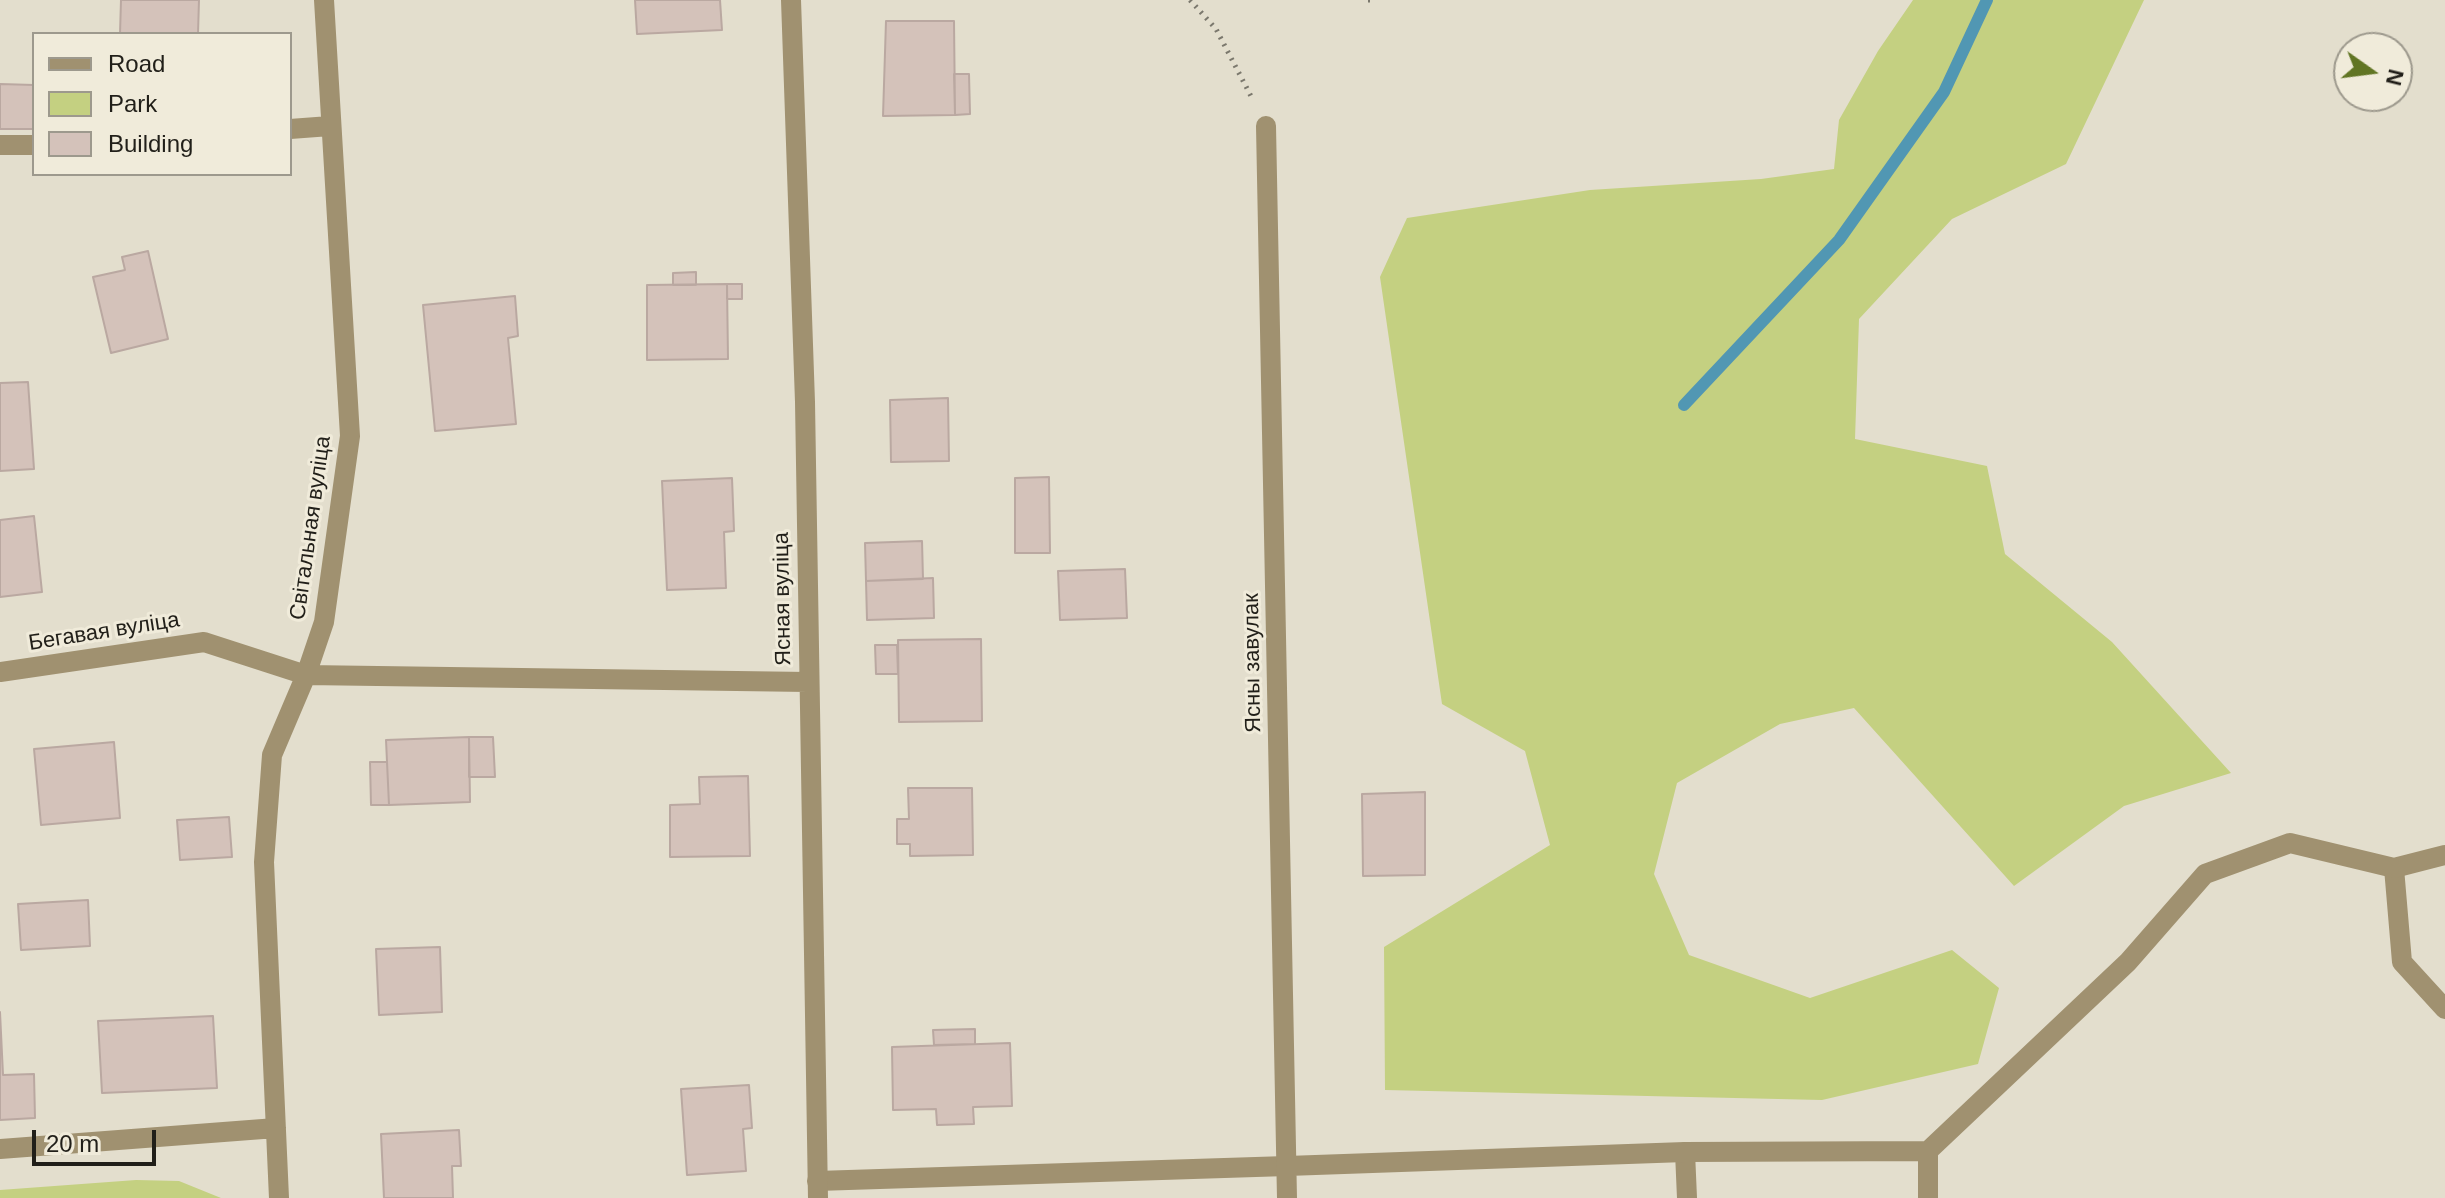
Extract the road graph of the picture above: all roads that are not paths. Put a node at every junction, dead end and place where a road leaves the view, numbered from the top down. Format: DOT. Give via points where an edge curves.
graph roads {
  1 [pos="324,0"];
  2 [pos="791,0"];
  3 [pos="330,126"];
  4 [pos="1266,126"];
  5 [pos="292,129"];
  6 [pos="0,145"];
  7 [pos="32,145"];
  8 [pos="0,672"];
  9 [pos="306,675"];
  10 [pos="808,682"];
  11 [pos="2445,855"];
  12 [pos="2394,868"];
  13 [pos="2445,1009"];
  14 [pos="276,1128"];
  15 [pos="0,1149"];
  16 [pos="1928,1151"];
  17 [pos="1685,1152"];
  18 [pos="1287,1166"];
  19 [pos="818,1189"];
  20 [pos="279,1198"];
  21 [pos="1287,1198"];
  22 [pos="1687,1198"];
  23 [pos="1928,1198"];
  1 -- 3 [label="street, Світальная вуліца"];
  2 -- 10 [label="street, Ясная вуліца"];
  3 -- 5 [label="street"];
  3 -- 9 [label="street, Світальная вуліца" via="350,436 324,622"];
  4 -- 18 [label="street, Ясны завулак"];
  6 -- 7 [label="street"];
  8 -- 9 [label="street, Бегавая вуліца" via="204,642"];
  9 -- 10 [label="street, Бегавая вуліца"];
  9 -- 14 [label="street, Світальная вуліца" via="272,755 265,847"];
  10 -- 19 [label="street, Ясная вуліца"];
  11 -- 12 [label="street"];
  12 -- 13 [label="street" via="2402,962"];
  12 -- 16 [label="street" via="2290,843 2205,874 2128,962"];
  14 -- 15 [label="street"];
  14 -- 20 [label="street, Світальная вуліца"];
  16 -- 17 [label="street"];
  16 -- 23 [label="street"];
  17 -- 18 [label="street"];
  17 -- 22 [label="street"];
  18 -- 19 [label="street"];
  18 -- 21 [label="street, Ясны завулак"];
}
